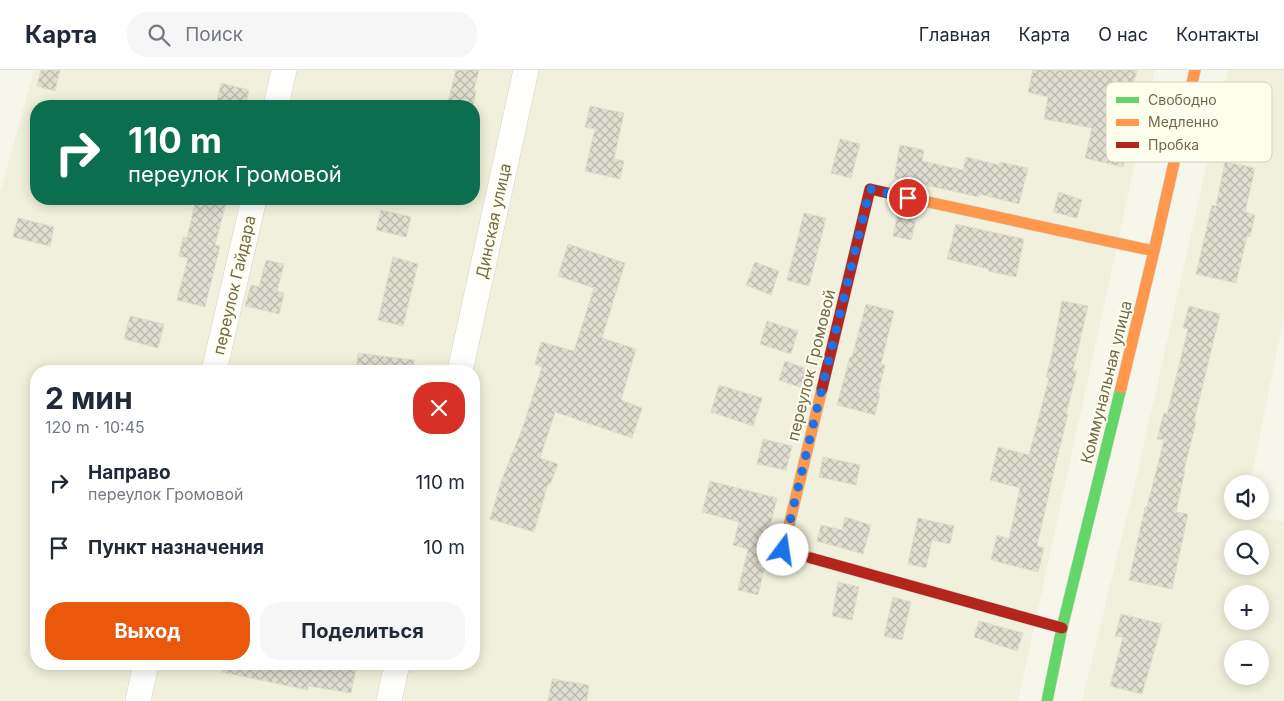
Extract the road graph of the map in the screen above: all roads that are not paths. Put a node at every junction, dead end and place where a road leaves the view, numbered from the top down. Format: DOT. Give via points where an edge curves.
graph roads {
  1 [pos="284,70"];
  2 [pos="526,70"];
  3 [pos="277,100"];
  4 [pos="1174,162"];
  5 [pos="253,205"];
  6 [pos="1154,251"];
  7 [pos="215,365"];
  8 [pos="461,365"];
  9 [pos="1062,628"];
  10 [pos="145,670"];
  11 [pos="396,670"];
  12 [pos="138,701"];
  13 [pos="388,701"];
  14 [pos="1047,701"];
  1 -- 3 [label="street"];
  2 -- 8 [label="street, Динская улица"];
  4 -- 6 [label="street, Коммунальная улица"];
  5 -- 7 [label="street, переулок Гайдара"];
  6 -- 9 [label="street, Коммунальная улица"];
  6 -- 9 [label="street, переулок Громовой" via="870,189 783,550"];
  9 -- 14 [label="street, Коммунальная улица"];
  10 -- 12 [label="street"];
  11 -- 13 [label="street"];
}
